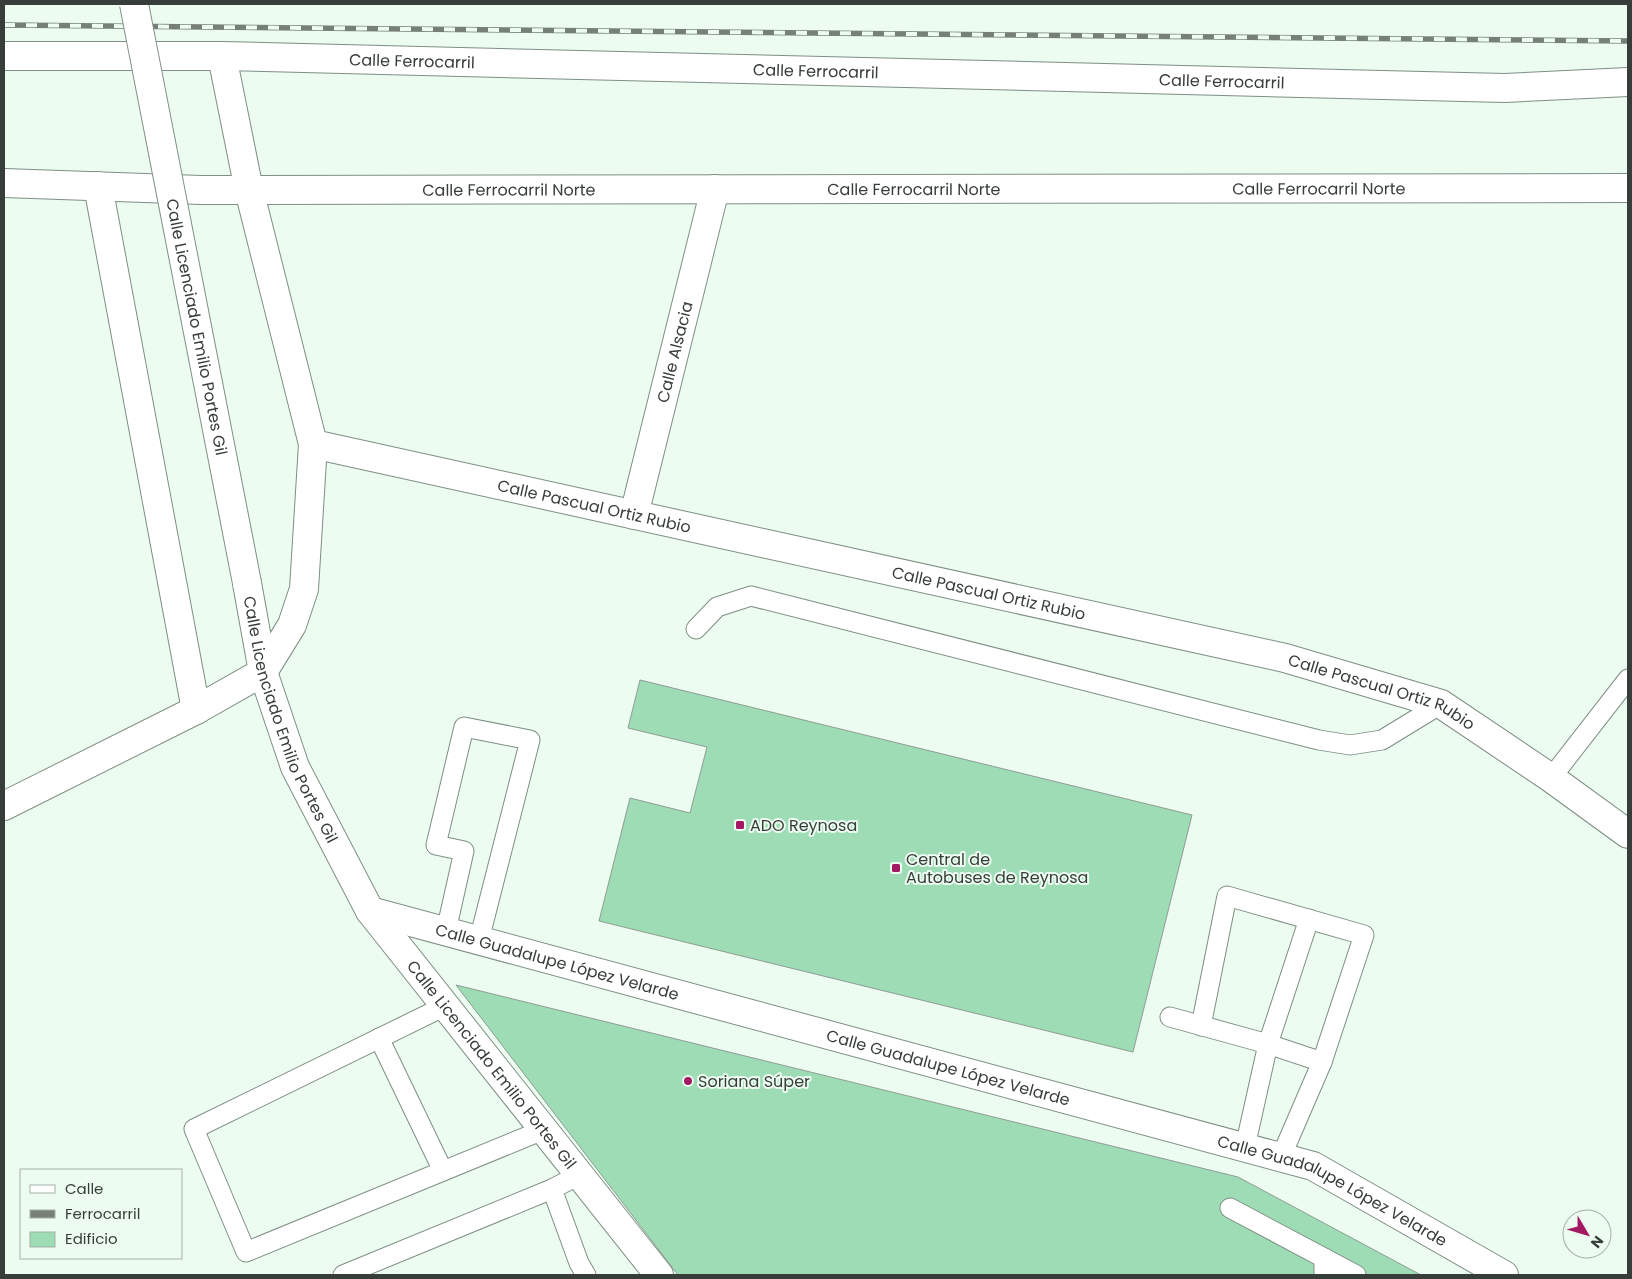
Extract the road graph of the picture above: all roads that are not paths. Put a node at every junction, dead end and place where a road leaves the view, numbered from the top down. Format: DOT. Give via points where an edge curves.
graph roads {
  1 [pos="134,4"];
  2 [pos="4,56"];
  3 [pos="222,56"];
  4 [pos="1628,82"];
  5 [pos="4,184"];
  6 [pos="98,186"];
  7 [pos="1628,188"];
  8 [pos="715,189"];
  9 [pos="249,190"];
  10 [pos="313,444"];
  11 [pos="634,515"];
  12 [pos="696,629"];
  13 [pos="263,672"];
  14 [pos="1628,679"];
  15 [pos="1441,704"];
  16 [pos="196,710"];
  17 [pos="1551,778"];
  18 [pos="4,806"];
  19 [pos="1628,834"];
  20 [pos="370,911"];
  21 [pos="1309,919"];
  22 [pos="446,931"];
  23 [pos="480,940"];
  24 [pos="445,1006"];
  25 [pos="1170,1017"];
  26 [pos="1201,1026"];
  27 [pos="379,1038"];
  28 [pos="1268,1044"];
  29 [pos="1322,1062"];
  30 [pos="543,1130"];
  31 [pos="1245,1147"];
  32 [pos="1281,1157"];
  33 [pos="443,1171"];
  34 [pos="579,1175"];
  35 [pos="552,1188"];
  36 [pos="1230,1208"];
  37 [pos="1324,1267"];
  38 [pos="343,1275"];
  39 [pos="586,1275"];
  40 [pos="659,1275"];
  41 [pos="1356,1275"];
  42 [pos="1504,1275"];
  1 -- 13 [label="street, Calle Licenciado Emilio Portes Gil, bridge"];
  2 -- 3 [label="street, Calle Ferrocarril"];
  3 -- 4 [label="street, Calle Ferrocarril" via="1505,88"];
  3 -- 9 [label="street"];
  5 -- 6 [label="street"];
  6 -- 9 [label="street, Calle Ferrocarril Norte"];
  6 -- 16 [label="street"];
  7 -- 8 [label="street, Calle Ferrocarril Norte"];
  8 -- 9 [label="street, Calle Ferrocarril Norte"];
  8 -- 11 [label="street, Calle Alsacia"];
  9 -- 10 [label="street"];
  10 -- 11 [label="street, Calle Pascual Ortiz Rubio"];
  10 -- 13 [label="street" via="304,589 292,625"];
  11 -- 15 [label="street, Calle Pascual Ortiz Rubio" via="1285,658"];
  12 -- 15 [label="lane" via="717,607 751,596 1309,737 1350,744 1382,740"];
  13 -- 16 [label="street"];
  13 -- 20 [label="street, Calle Licenciado Emilio Portes Gil" via="294,767"];
  14 -- 17 [label="lane"];
  15 -- 17 [label="street, Calle Pascual Ortiz Rubio"];
  16 -- 18 [label="street"];
  17 -- 19 [label="street, Calle Pascual Ortiz Rubio"];
  20 -- 22 [label="street, Calle Guadalupe López Velarde"];
  20 -- 24 [label="street, Calle Licenciado Emilio Portes Gil"];
  21 -- 26 [label="lane" via="1227,896"];
  21 -- 28 [label="lane"];
  21 -- 29 [label="lane" via="1364,934"];
  22 -- 23 [label="street, Calle Guadalupe López Velarde"];
  22 -- 23 [label="lane" via="464,851 436,846 464,727 530,740"];
  23 -- 31 [label="street, Calle Guadalupe López Velarde"];
  24 -- 27 [label="lane"];
  24 -- 30 [label="street, Calle Licenciado Emilio Portes Gil"];
  25 -- 26 [label="lane"];
  26 -- 28 [label="lane"];
  27 -- 33 [label="lane"];
  27 -- 33 [label="lane" via="194,1129 246,1252"];
  28 -- 29 [label="lane"];
  28 -- 31 [label="lane"];
  29 -- 32 [label="lane"];
  30 -- 33 [label="lane"];
  30 -- 34 [label="street, Calle Licenciado Emilio Portes Gil"];
  31 -- 32 [label="street, Calle Guadalupe López Velarde"];
  32 -- 42 [label="street, Calle Guadalupe López Velarde" via="1313,1166"];
  34 -- 35 [label="lane"];
  34 -- 40 [label="street, Calle Licenciado Emilio Portes Gil"];
  35 -- 38 [label="lane"];
  35 -- 39 [label="lane"];
  36 -- 37 [label="lane"];
  37 -- 41 [label="lane"];
}
